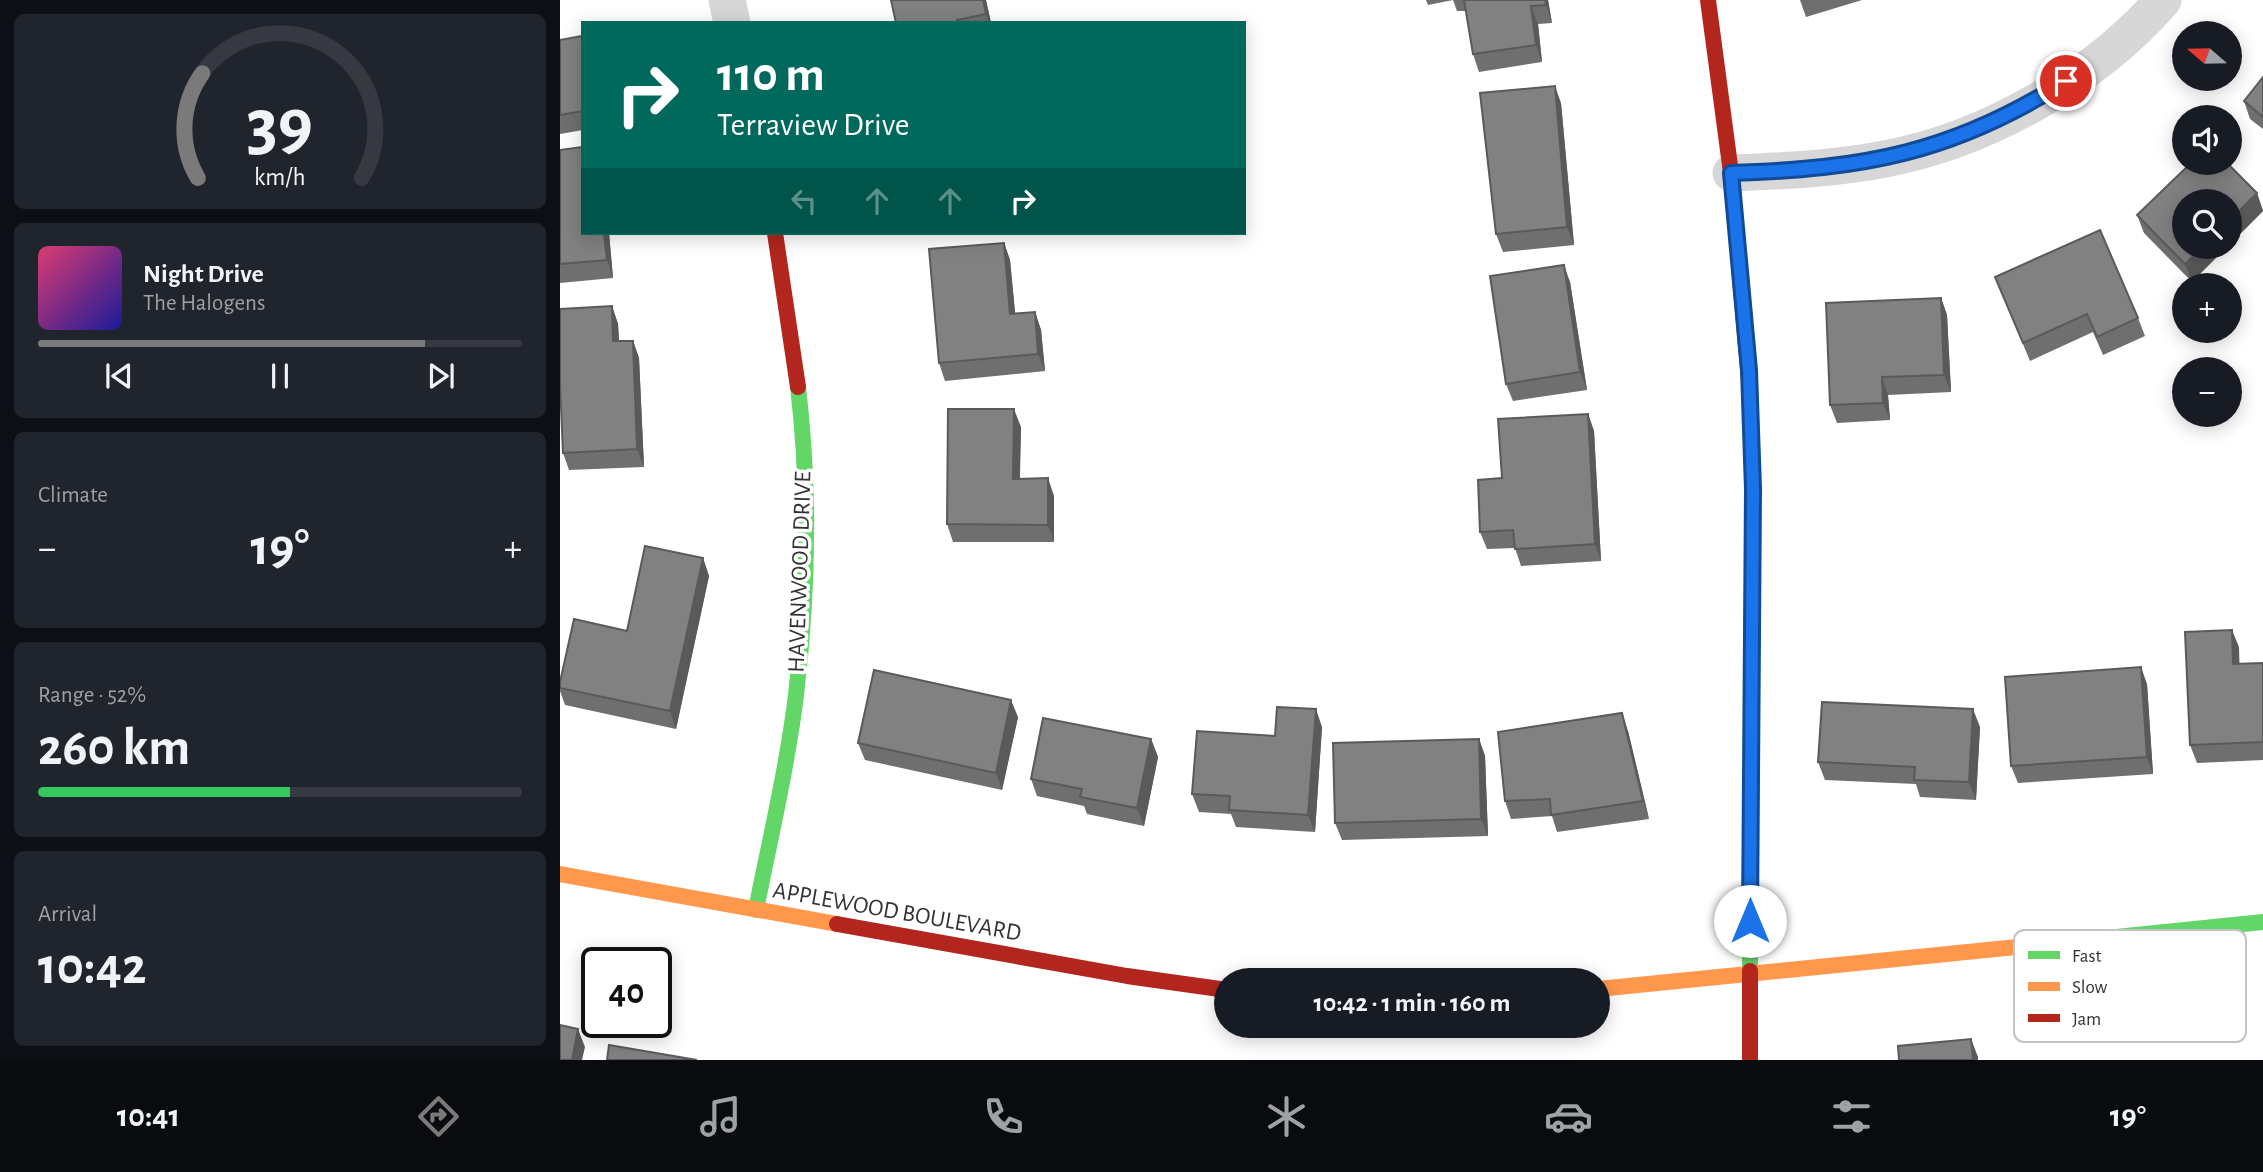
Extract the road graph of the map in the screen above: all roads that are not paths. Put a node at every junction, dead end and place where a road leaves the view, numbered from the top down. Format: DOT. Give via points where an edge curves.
graph roads {
  1 [pos="727,0"];
  2 [pos="1708,0"];
  3 [pos="2163,0"];
  4 [pos="732,21"];
  5 [pos="1731,173"];
  6 [pos="775,235"];
  7 [pos="560,874"];
  8 [pos="756,910"];
  9 [pos="2263,922"];
  10 [pos="2184,930"];
  11 [pos="2014,947"];
  12 [pos="1750,974"];
  13 [pos="1214,988"];
  14 [pos="1610,988"];
  15 [pos="1750,1060"];
  1 -- 4 [label="street"];
  2 -- 5 [label="street"];
  3 -- 5 [label="street" via="2087,68 2024,108 1958,138 1888,159 1818,170"];
  5 -- 12 [label="street" via="1749,370 1753,489"];
  6 -- 8 [label="street, HAVENWOOD DRIVE" via="796,356 806,552 799,667 786,764"];
  7 -- 8 [label="street, APPLEWOOD BOULEVARD"];
  8 -- 13 [label="street, APPLEWOOD BOULEVARD"];
  9 -- 10 [label="street"];
  11 -- 12 [label="street"];
  12 -- 14 [label="street"];
  12 -- 15 [label="street"];
}
